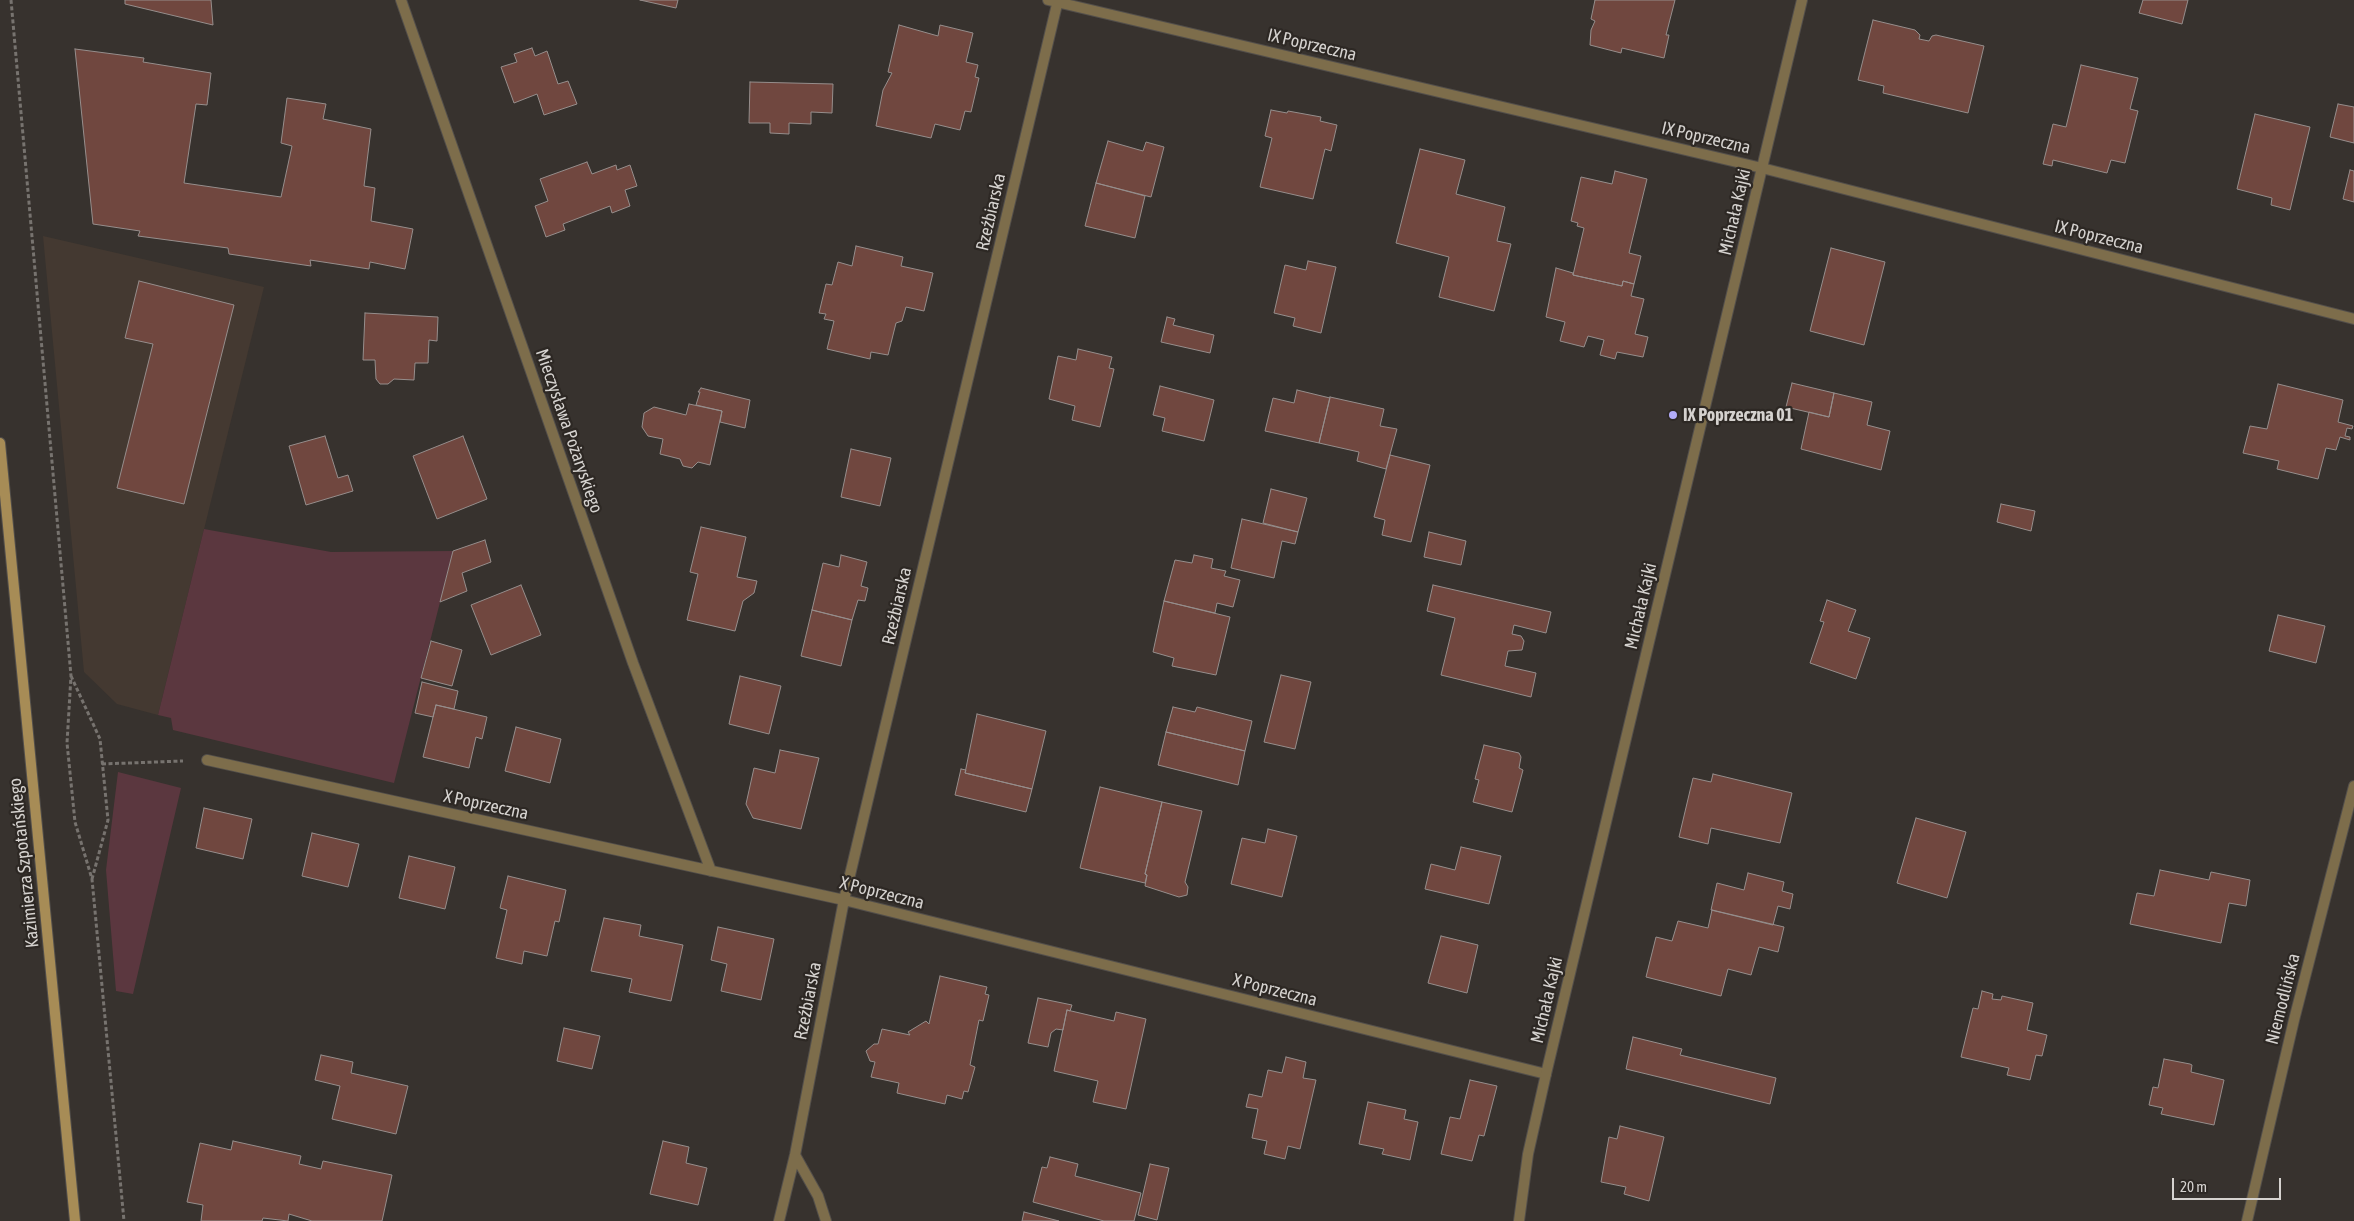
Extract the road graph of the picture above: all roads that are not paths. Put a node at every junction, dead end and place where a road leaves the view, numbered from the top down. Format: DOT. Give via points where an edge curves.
graph roads {
  1 [pos="401,0"];
  2 [pos="1802,0"];
  3 [pos="1054,1"];
  4 [pos="1762,168"];
  5 [pos="2354,319"];
  6 [pos="0,443"];
  7 [pos="206,760"];
  8 [pos="2354,786"];
  9 [pos="711,870"];
  10 [pos="844,900"];
  11 [pos="1546,1074"];
  12 [pos="795,1154"];
  13 [pos="75,1221"];
  14 [pos="779,1221"];
  15 [pos="826,1221"];
  16 [pos="1519,1221"];
  17 [pos="2247,1221"];
  1 -- 9 [label="street, Mieczysława Pożaryskiego" via="633,663"];
  2 -- 4 [label="street, Michała Kajki"];
  3 -- 4 [label="street, IX Poprzeczna"];
  3 -- 10 [label="street, Rzeźbiarska"];
  4 -- 5 [label="street, IX Poprzeczna"];
  4 -- 11 [label="street, Michała Kajki"];
  6 -- 13 [label="main road, Kazimierza Szpotańskiego"];
  7 -- 9 [label="street, X Poprzeczna"];
  8 -- 17 [label="street, Niemodlińska"];
  9 -- 10 [label="street, X Poprzeczna"];
  10 -- 11 [label="street, X Poprzeczna"];
  10 -- 12 [label="street, Rzeźbiarska"];
  11 -- 16 [label="street, Michała Kajki" via="1528,1154"];
  12 -- 14 [label="street, Rzeźbiarska"];
  12 -- 15 [label="street" via="818,1196"];
}
